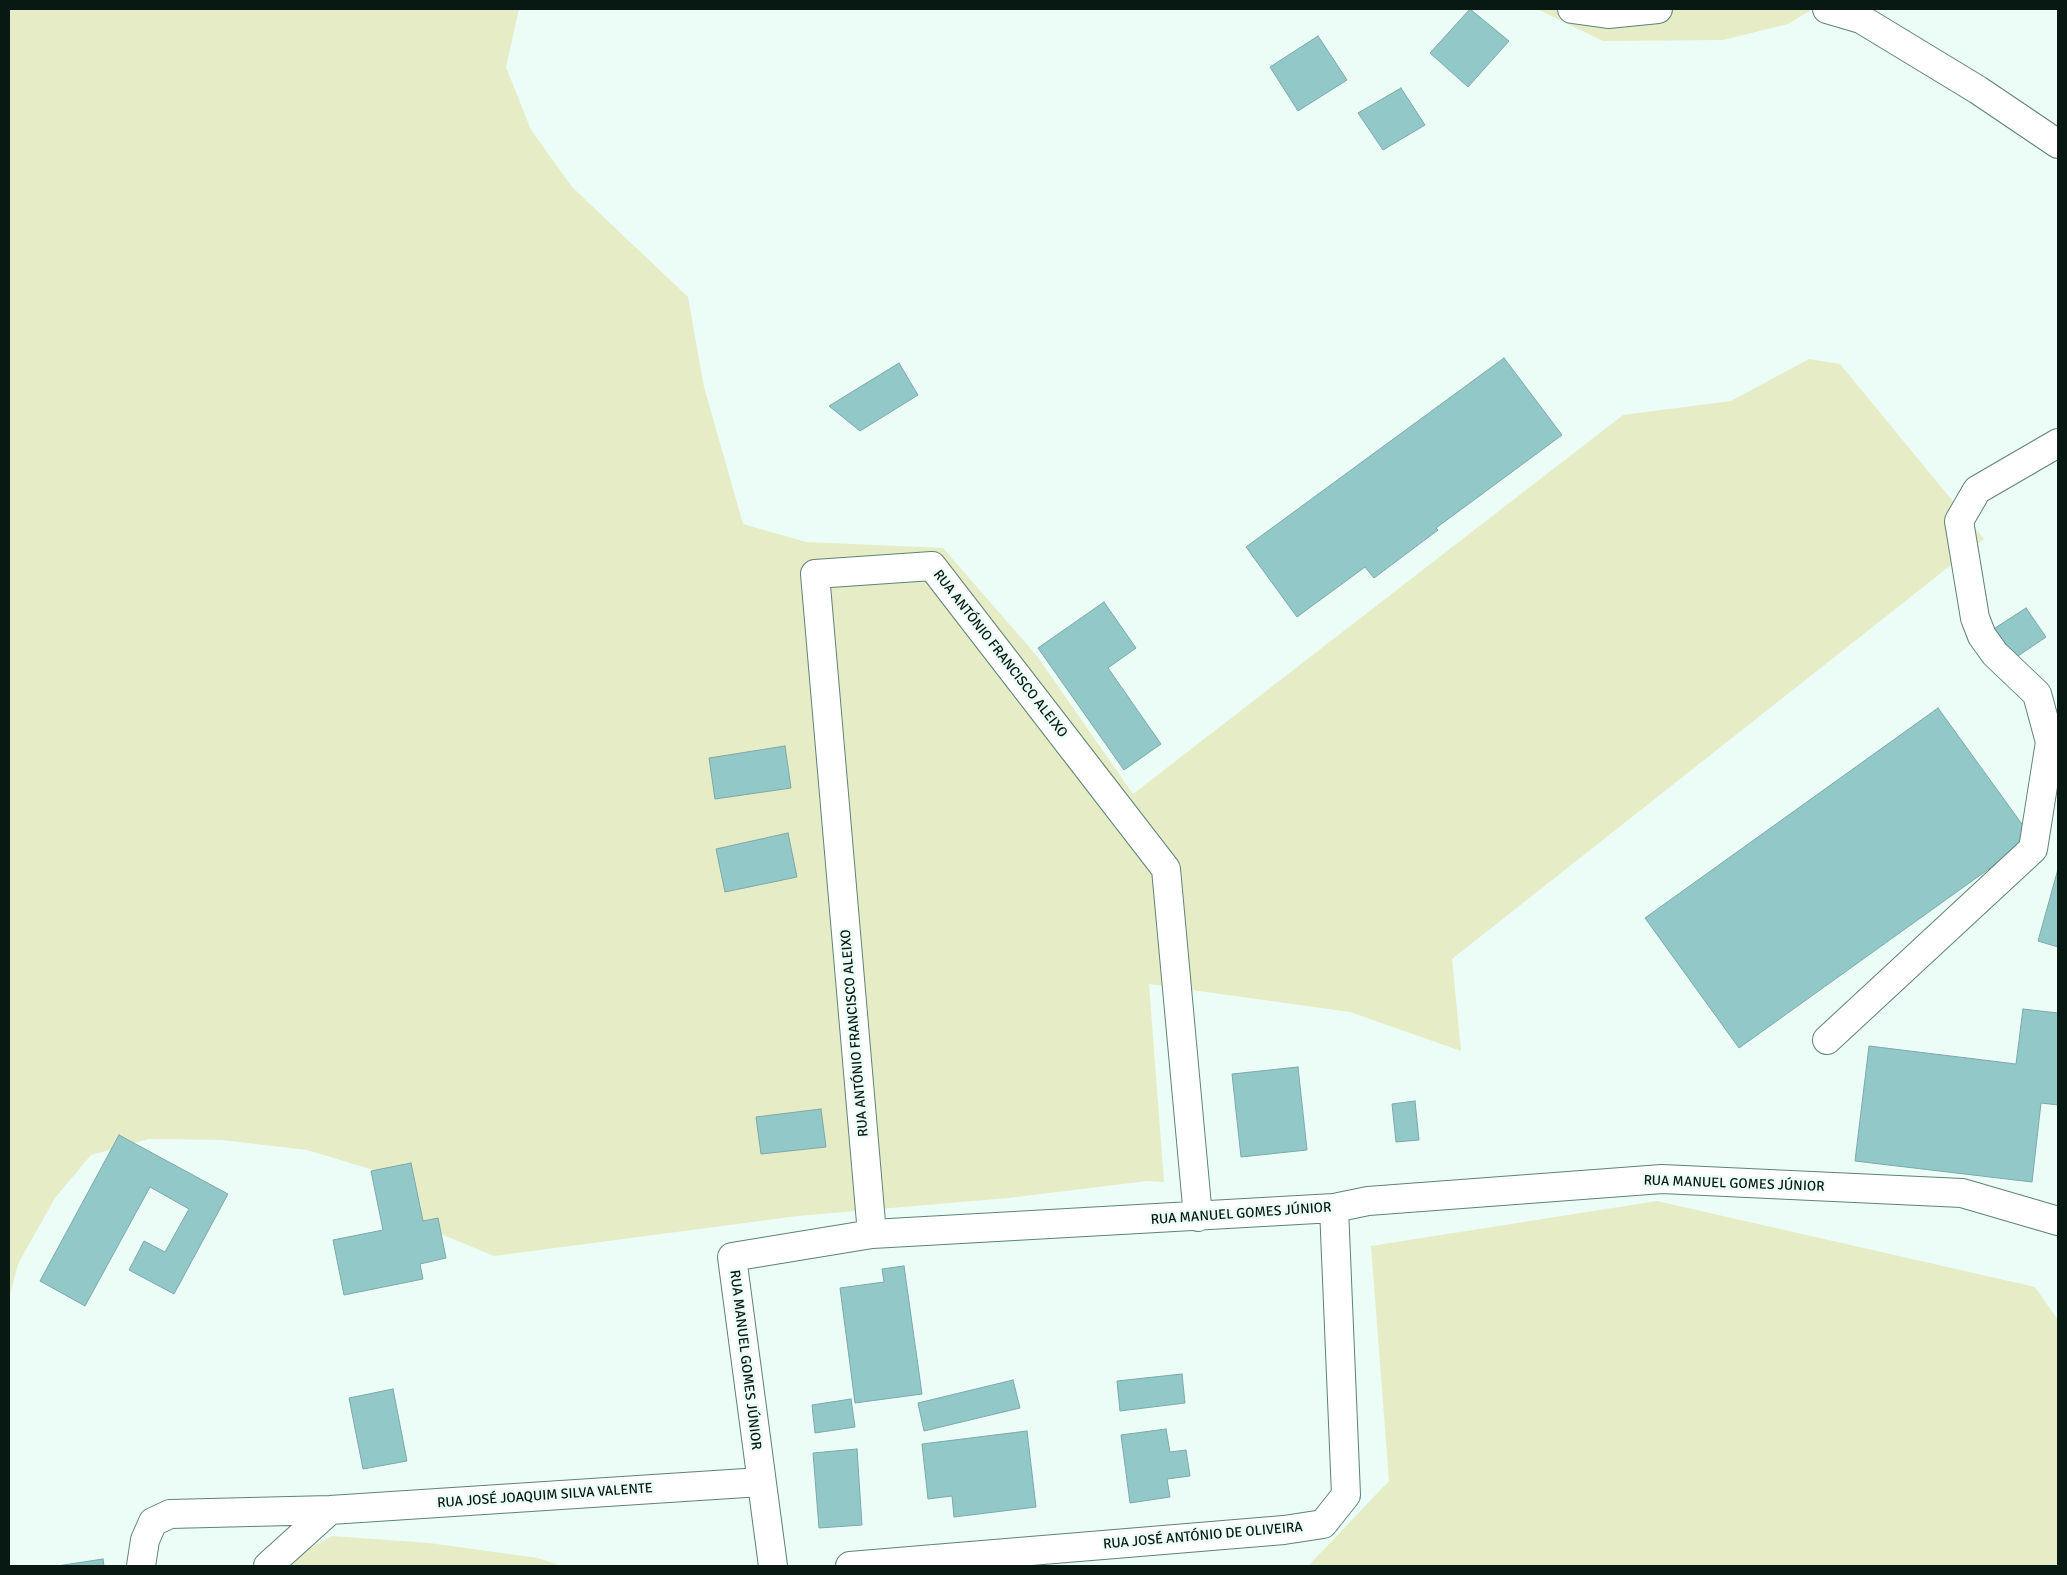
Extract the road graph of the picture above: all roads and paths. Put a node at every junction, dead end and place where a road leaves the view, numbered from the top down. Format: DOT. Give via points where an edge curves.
graph roads {
  1 [pos="1572,9"];
  2 [pos="1658,9"];
  3 [pos="1827,9"];
  4 [pos="2058,144"];
  5 [pos="2058,443"];
  6 [pos="1827,1040"];
  7 [pos="1334,1208"];
  8 [pos="1198,1217"];
  9 [pos="2058,1221"];
  10 [pos="872,1234"];
  11 [pos="761,1482"];
  12 [pos="330,1510"];
  13 [pos="141,1566"];
  14 [pos="268,1566"];
  15 [pos="773,1566"];
  16 [pos="850,1566"];
  1 -- 2 [label="street" via="1608,14"];
  3 -- 4 [label="street" via="1861,19 1978,90"];
  5 -- 6 [label="street" via="1977,490 1959,520 1974,618 1995,654 2037,694 2050,742 2033,849"];
  7 -- 8 [label="street, RUA MANUEL GOMES JÚNIOR"];
  7 -- 9 [label="street, RUA MANUEL GOMES JÚNIOR" via="1368,1202 1662,1178 1962,1193"];
  7 -- 16 [label="street, RUA JOSÉ ANTÓNIO DE OLIVEIRA" via="1346,1495 1324,1524"];
  8 -- 10 [label="street, RUA MANUEL GOMES JÚNIOR"];
  8 -- 10 [label="street, RUA ANTÓNIO FRANCISCO ALEIXO" via="1166,869 932,566 815,574"];
  10 -- 11 [label="street, RUA MANUEL GOMES JÚNIOR" via="732,1257"];
  11 -- 12 [label="street, RUA JOSÉ JOAQUIM SILVA VALENTE"];
  11 -- 15 [label="street, RUA MANUEL GOMES JÚNIOR"];
  12 -- 13 [label="street, RUA JOSÉ JOAQUIM SILVA VALENTE" via="170,1514 153,1522 145,1540"];
  12 -- 14 [label="street"];
}
